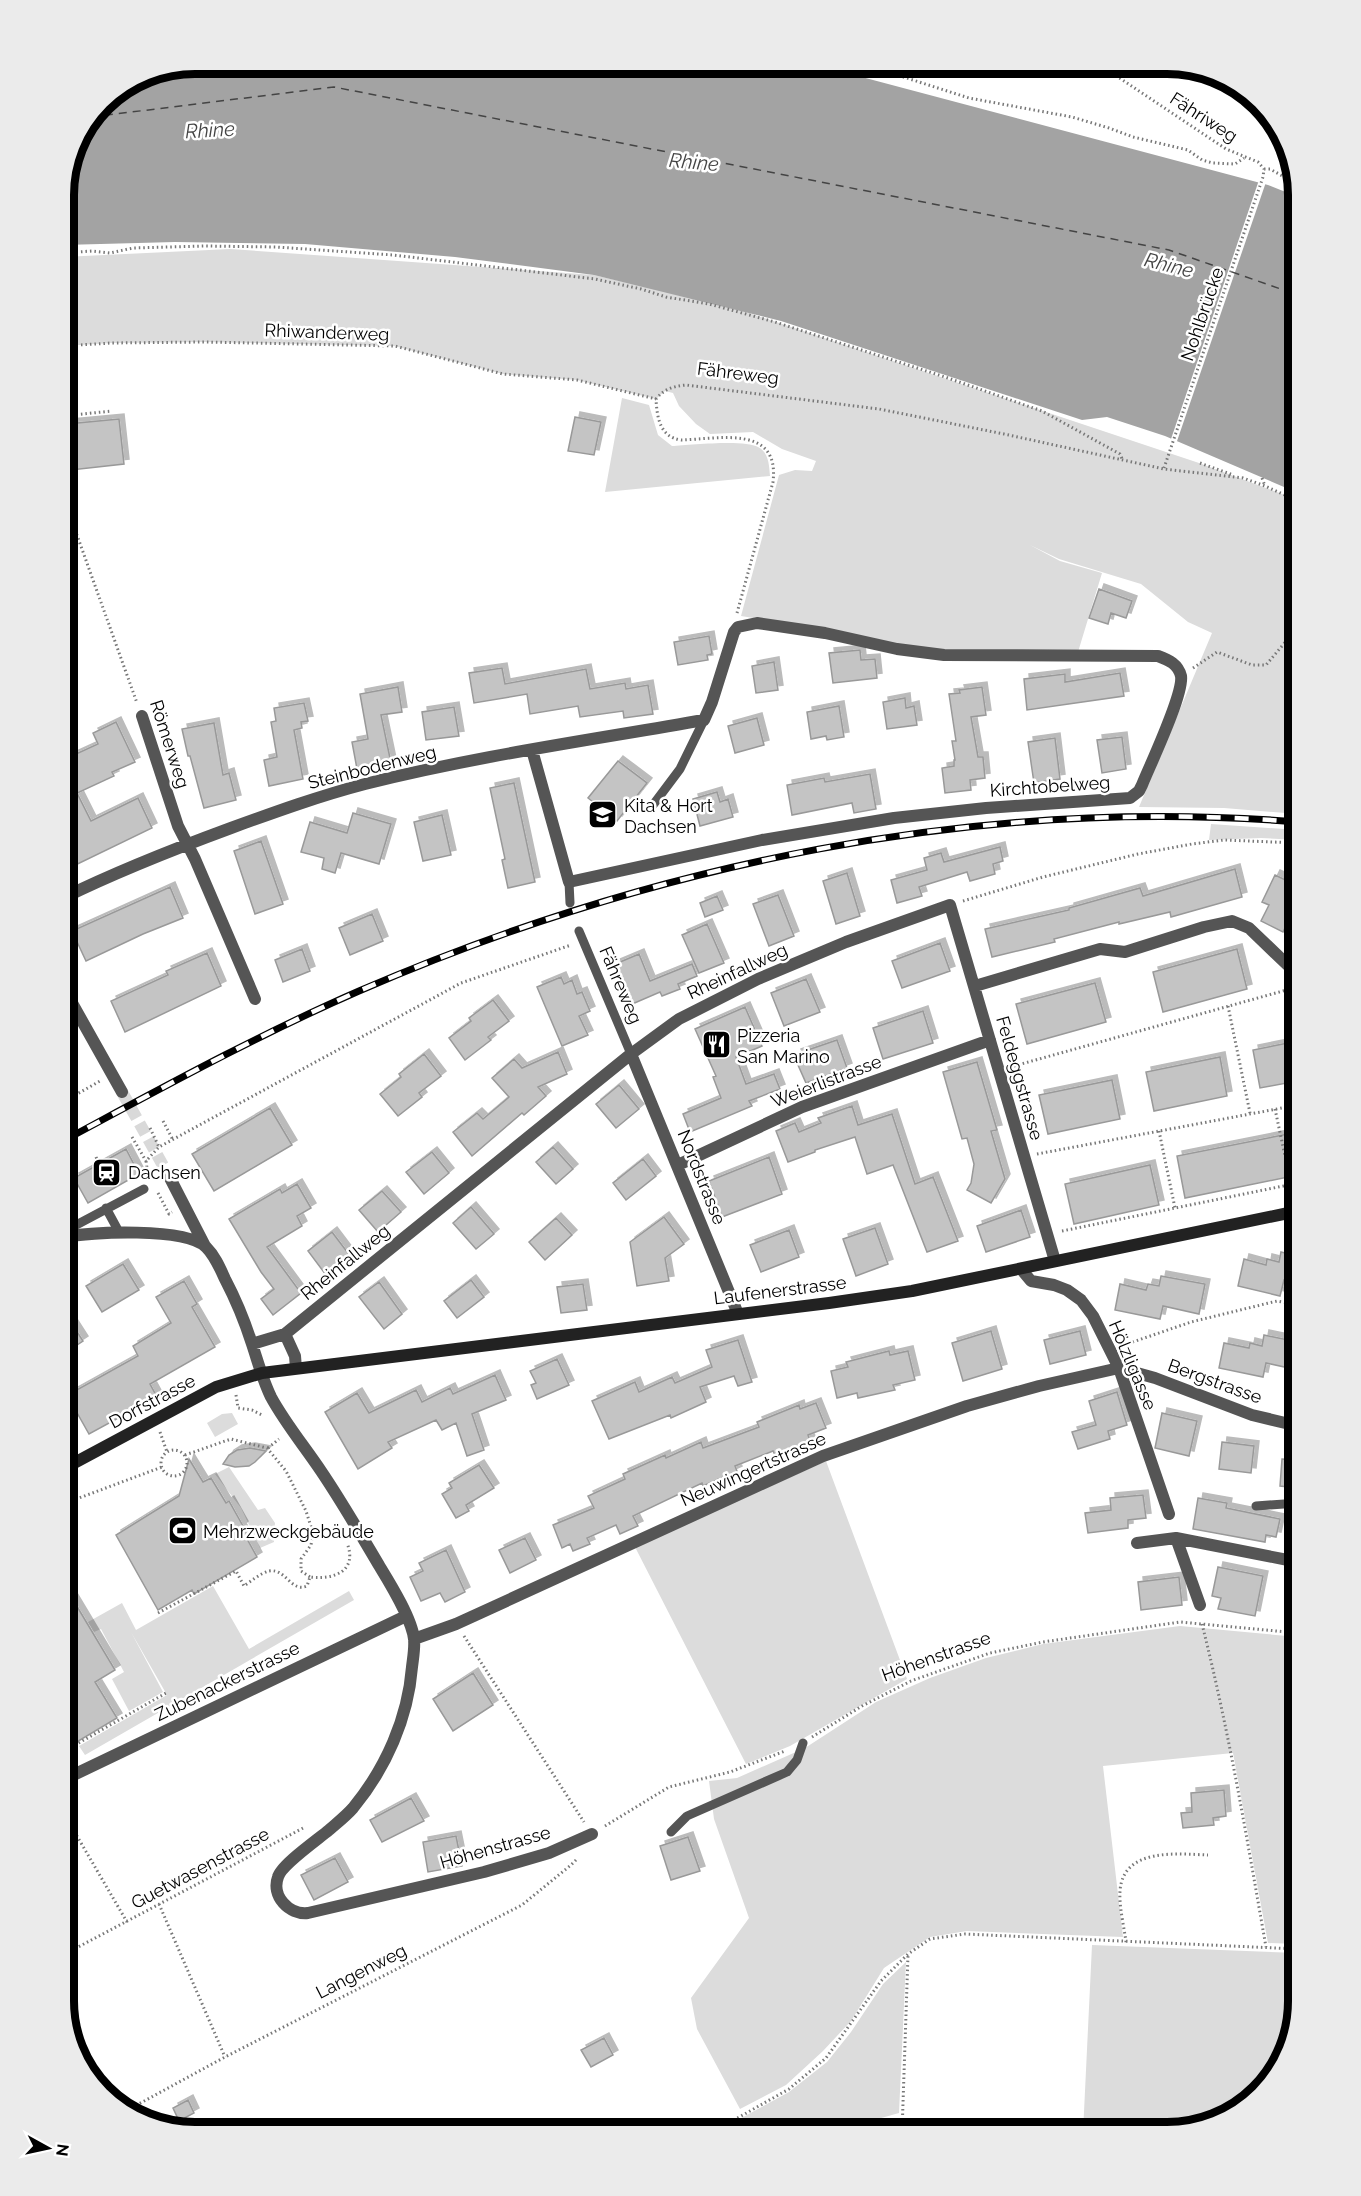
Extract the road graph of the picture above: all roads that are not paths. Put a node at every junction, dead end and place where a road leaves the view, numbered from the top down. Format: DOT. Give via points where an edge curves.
graph roads {
  1 [pos="142,716"];
  2 [pos="704,720"];
  3 [pos="532,750"];
  4 [pos="652,806"];
  5 [pos="187,844"];
  6 [pos="569,882"];
  7 [pos="74,892"];
  8 [pos="570,903"];
  9 [pos="950,905"];
  10 [pos="579,931"];
  11 [pos="1288,965"];
  12 [pos="975,986"];
  13 [pos="255,999"];
  14 [pos="74,1007"];
  15 [pos="990,1040"];
  16 [pos="631,1054"];
  17 [pos="122,1092"];
  18 [pos="678,1165"];
  19 [pos="170,1178"];
  20 [pos="144,1189"];
  21 [pos="106,1208"];
  22 [pos="1288,1213"];
  23 [pos="74,1226"];
  24 [pos="119,1232"];
  25 [pos="74,1236"];
  26 [pos="205,1246"];
  27 [pos="1055,1261"];
  28 [pos="1021,1269"];
  29 [pos="738,1314"];
  30 [pos="285,1334"];
  31 [pos="252,1344"];
  32 [pos="296,1368"];
  33 [pos="1119,1368"];
  34 [pos="262,1373"];
  35 [pos="1288,1424"];
  36 [pos="74,1463"];
  37 [pos="1288,1504"];
  38 [pos="1256,1506"];
  39 [pos="1169,1514"];
  40 [pos="1176,1538"];
  41 [pos="1137,1543"];
  42 [pos="1288,1560"];
  43 [pos="1200,1605"];
  44 [pos="406,1616"];
  45 [pos="414,1639"];
  46 [pos="802,1743"];
  47 [pos="74,1775"];
  48 [pos="671,1832"];
  49 [pos="592,1834"];
  1 -- 5 [label="street, Römerweg"];
  2 -- 3 [label="street, Steinbodenweg"];
  2 -- 4 [label="lane" via="680,769"];
  2 -- 6 [label="street, Kirchtobelweg" via="730,639 738,627 757,623 944,655 1158,656 1176,666 1181,675 1179,692 1142,785 1130,798 894,818 762,840"];
  3 -- 5 [label="street, Steinbodenweg" via="363,784"];
  3 -- 6 [label="street"];
  5 -- 7 [label="street, Steinbodenweg"];
  5 -- 13 [label="street, Römerweg"];
  6 -- 8 [label="lane"];
  9 -- 12 [label="street, Feldeggstrasse"];
  9 -- 16 [label="street, Rheinfallweg" via="846,942 748,984 679,1019"];
  10 -- 16 [label="lane, Fähreweg"];
  11 -- 12 [label="street" via="1249,928 1232,921 1125,952 1100,949"];
  12 -- 15 [label="street, Feldeggstrasse"];
  14 -- 17 [label="street"];
  15 -- 18 [label="street, Weierlistrasse" via="802,1107"];
  15 -- 27 [label="street, Feldeggstrasse"];
  16 -- 18 [label="street, Nordstrasse"];
  16 -- 30 [label="street, Rheinfallweg"];
  18 -- 29 [label="street, Nordstrasse"];
  19 -- 26 [label="street, Höhenstrasse"];
  20 -- 21 [label="lane"];
  21 -- 23 [label="lane"];
  21 -- 24 [label="lane"];
  22 -- 27 [label="street, Laufenerstrasse"];
  24 -- 25 [label="street"];
  24 -- 26 [label="street" via="176,1236"];
  26 -- 31 [label="street, Höhenstrasse" via="230,1288"];
  27 -- 28 [label="street, Laufenerstrasse"];
  28 -- 29 [label="street, Laufenerstrasse" via="912,1291"];
  28 -- 33 [label="street, Hölzligasse" via="1031,1281 1054,1285 1076,1295 1088,1307"];
  29 -- 32 [label="street, Laufenerstrasse"];
  30 -- 31 [label="street, Rheinfallweg"];
  30 -- 32 [label="street"];
  31 -- 34 [label="street, Höhenstrasse"];
  32 -- 34 [label="street, Laufenerstrasse"];
  33 -- 35 [label="street, Bergstrasse" via="1252,1415"];
  33 -- 39 [label="street, Hölzligasse"];
  33 -- 45 [label="street, Neuwingertstrasse" via="967,1406 823,1456 456,1624"];
  34 -- 36 [label="street, Dorfstrasse" via="216,1387"];
  34 -- 44 [label="street, Höhenstrasse" via="272,1398 349,1516"];
  37 -- 38 [label="lane"];
  40 -- 41 [label="street"];
  40 -- 42 [label="street"];
  40 -- 43 [label="street"];
  44 -- 45 [label="street, Höhenstrasse"];
  44 -- 47 [label="street, Zubenackerstrasse"];
  45 -- 49 [label="street, Höhenstrasse" via="405,1713 392,1746 352,1809 283,1866 277,1878 283,1903 291,1911 308,1913 484,1872 549,1853"];
  46 -- 48 [label="lane" via="797,1760 787,1772 687,1816"];
}
